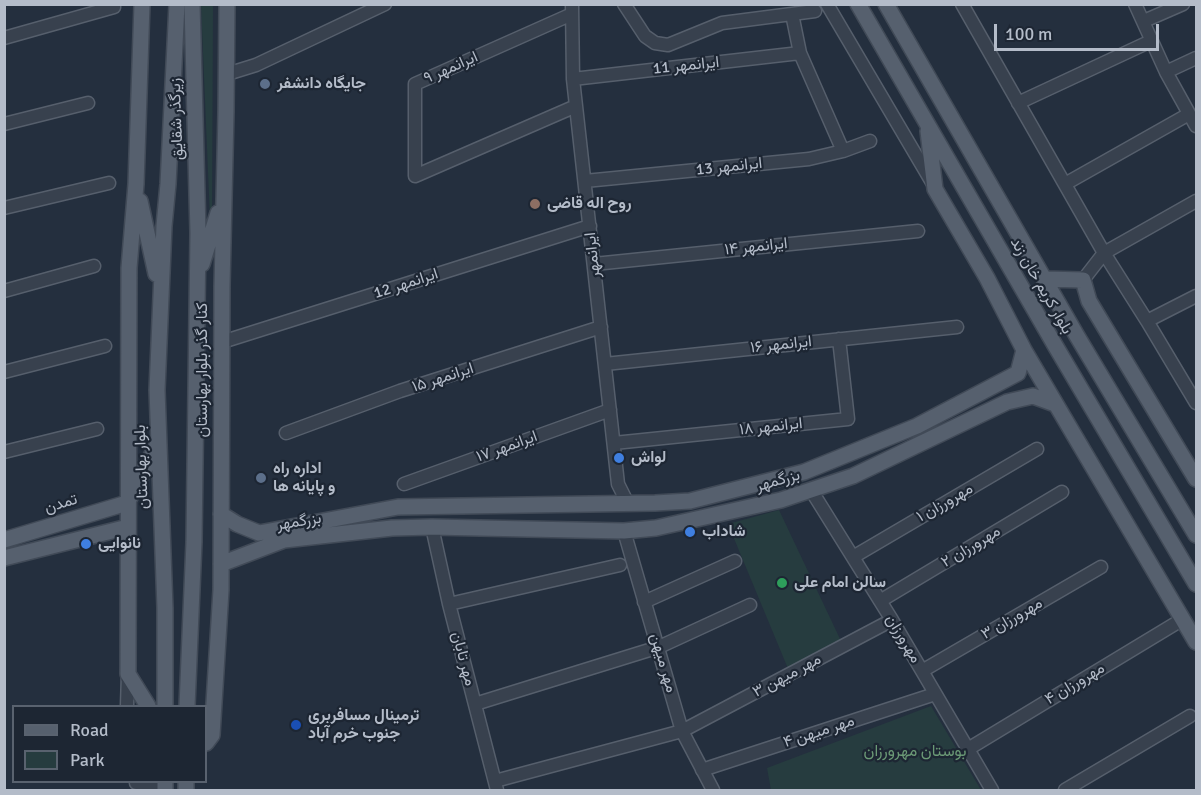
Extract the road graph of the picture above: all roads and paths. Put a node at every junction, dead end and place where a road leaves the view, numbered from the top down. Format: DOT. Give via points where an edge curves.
graph roads {
  1 [pos="142,4"];
  2 [pos="177,4"];
  3 [pos="192,4"];
  4 [pos="227,4"];
  5 [pos="385,4"];
  6 [pos="624,4"];
  7 [pos="858,4"];
  8 [pos="886,4"];
  9 [pos="962,4"];
  10 [pos="1135,4"];
  11 [pos="1183,4"];
  12 [pos="828,6"];
  13 [pos="114,7"];
  14 [pos="572,9"];
  15 [pos="815,11"];
  16 [pos="792,14"];
  17 [pos="1144,21"];
  18 [pos="4,38"];
  19 [pos="1150,41"];
  20 [pos="800,53"];
  21 [pos="1197,58"];
  22 [pos="1166,72"];
  23 [pos="227,74"];
  24 [pos="573,79"];
  25 [pos="88,103"];
  26 [pos="1018,103"];
  27 [pos="576,106"];
  28 [pos="1189,114"];
  29 [pos="927,122"];
  30 [pos="4,124"];
  31 [pos="1197,126"];
  32 [pos="870,141"];
  33 [pos="843,151"];
  34 [pos="585,181"];
  35 [pos="109,183"];
  36 [pos="136,184"];
  37 [pos="1065,184"];
  38 [pos="935,189"];
  39 [pos="224,193"];
  40 [pos="1197,201"];
  41 [pos="4,208"];
  42 [pos="164,226"];
  43 [pos="590,226"];
  44 [pos="918,231"];
  45 [pos="1104,253"];
  46 [pos="594,264"];
  47 [pos="94,266"];
  48 [pos="1045,279"];
  49 [pos="1083,280"];
  50 [pos="196,285"];
  51 [pos="4,291"];
  52 [pos="1197,296"];
  53 [pos="162,299"];
  54 [pos="1147,321"];
  55 [pos="601,327"];
  56 [pos="957,327"];
  57 [pos="839,339"];
  58 [pos="222,342"];
  59 [pos="195,343"];
  60 [pos="105,346"];
  61 [pos="1024,350"];
  62 [pos="605,364"];
  63 [pos="4,372"];
  64 [pos="1197,403"];
  65 [pos="1055,404"];
  66 [pos="610,410"];
  67 [pos="97,429"];
  68 [pos="910,429"];
  69 [pos="286,433"];
  70 [pos="159,442"];
  71 [pos="614,444"];
  72 [pos="919,445"];
  73 [pos="1037,449"];
  74 [pos="4,452"];
  75 [pos="1197,479"];
  76 [pos="404,484"];
  77 [pos="811,490"];
  78 [pos="1062,492"];
  79 [pos="127,503"];
  80 [pos="628,504"];
  81 [pos="494,505"];
  82 [pos="221,513"];
  83 [pos="84,515"];
  84 [pos="432,526"];
  85 [pos="128,528"];
  86 [pos="494,528"];
  87 [pos="624,531"];
  88 [pos="1197,535"];
  89 [pos="89,537"];
  90 [pos="4,540"];
  91 [pos="852,557"];
  92 [pos="4,558"];
  93 [pos="735,561"];
  94 [pos="221,564"];
  95 [pos="620,565"];
  96 [pos="1101,567"];
  97 [pos="1197,584"];
  98 [pos="880,601"];
  99 [pos="644,602"];
  100 [pos="449,604"];
  101 [pos="750,605"];
  102 [pos="1183,619"];
  103 [pos="892,620"];
  104 [pos="1197,642"];
  105 [pos="659,647"];
  106 [pos="922,671"];
  107 [pos="128,674"];
  108 [pos="935,694"];
  109 [pos="475,704"];
  110 [pos="127,705"];
  111 [pos="147,705"];
  112 [pos="165,705"];
  113 [pos="187,705"];
  114 [pos="1190,716"];
  115 [pos="682,731"];
  116 [pos="209,739"];
  117 [pos="968,749"];
  118 [pos="702,770"];
  119 [pos="138,785"];
  120 [pos="165,785"];
  121 [pos="496,786"];
  122 [pos="713,790"];
  123 [pos="992,790"];
  124 [pos="1065,790"];
  1 -- 36 [label="main road"];
  2 -- 42 [label="main road, زیرگذر شقایق"];
  3 -- 50 [label="main road, زیرگذر شقایق"];
  4 -- 23 [label="main road, کنار گذر بلوار بهارستان"];
  5 -- 23 [label="street" via="256,65"];
  6 -- 16 [label="street" via="645,36 668,45 722,23"];
  7 -- 29 [label="main road, بلوار کریم خان زند"];
  8 -- 48 [label="main road, بلوار کریم خان زند"];
  9 -- 26 [label="street"];
  10 -- 17 [label="street"];
  11 -- 17 [label="street"];
  12 -- 38 [label="street"];
  13 -- 18 [label="street"];
  14 -- 24 [label="street, ایرانمهر"];
  14 -- 27 [label="street, ایرانمهر ۹" via="415,84 415,176"];
  15 -- 16 [label="street"];
  16 -- 20 [label="street"];
  17 -- 19 [label="street"];
  19 -- 22 [label="street"];
  19 -- 26 [label="street"];
  20 -- 24 [label="street, ایرانمهر 11"];
  20 -- 33 [label="street"];
  21 -- 22 [label="street"];
  22 -- 28 [label="street"];
  23 -- 39 [label="main road, کنار گذر بلوار بهارستان"];
  24 -- 27 [label="street, ایرانمهر"];
  25 -- 30 [label="street"];
  26 -- 37 [label="street"];
  27 -- 34 [label="street, ایرانمهر"];
  28 -- 31 [label="street"];
  28 -- 37 [label="street"];
  29 -- 38 [label="main road"];
  29 -- 97 [label="main road, بلوار کریم خان زند"];
  32 -- 33 [label="street, ایرانمهر 13"];
  33 -- 34 [label="street, ایرانمهر 13" via="809,159"];
  34 -- 43 [label="street, ایرانمهر"];
  35 -- 41 [label="street"];
  36 -- 53 [label="main road"];
  36 -- 79 [label="main road" via="129,268"];
  37 -- 45 [label="street"];
  38 -- 61 [label="main road"];
  39 -- 50 [label="main road"];
  39 -- 58 [label="main road, کنار گذر بلوار بهارستان"];
  40 -- 45 [label="street"];
  42 -- 53 [label="main road, بلوار بهارستان"];
  43 -- 46 [label="street, ایرانمهر"];
  43 -- 58 [label="street, ایرانمهر 12"];
  44 -- 46 [label="street, ایرانمهر ۱۴"];
  45 -- 49 [label="street"];
  45 -- 54 [label="street"];
  46 -- 55 [label="street, ایرانمهر"];
  47 -- 51 [label="street"];
  48 -- 49 [label="main road"];
  48 -- 88 [label="main road, بلوار کریم خان زند"];
  49 -- 75 [label="main road" via="1089,301"];
  50 -- 59 [label="main road"];
  52 -- 54 [label="street"];
  53 -- 70 [label="main road, بلوار بهارستان" via="157,390"];
  54 -- 64 [label="street"];
  55 -- 62 [label="street, ایرانمهر"];
  55 -- 69 [label="street, ایرانمهر ۱۵" via="400,391"];
  56 -- 57 [label="street, ایرانمهر ۱۶"];
  57 -- 62 [label="street, ایرانمهر ۱۶"];
  57 -- 71 [label="street, ایرانمهر ۱۸" via="848,419"];
  58 -- 59 [label="main road"];
  58 -- 82 [label="main road, کنار گذر بلوار بهارستان"];
  59 -- 113 [label="main road" via="194,542"];
  60 -- 63 [label="street"];
  61 -- 65 [label="main road"];
  61 -- 68 [label="main road, بزرگمهر" via="1018,373"];
  62 -- 66 [label="street, ایرانمهر"];
  65 -- 72 [label="main road, بزرگمهر" via="1033,396 1007,402"];
  65 -- 102 [label="main road"];
  66 -- 71 [label="street, ایرانمهر"];
  66 -- 76 [label="street, ایرانمهر ۱۷"];
  67 -- 74 [label="street"];
  68 -- 72 [label="main road"];
  68 -- 80 [label="main road, بزرگمهر" via="804,472 690,501"];
  70 -- 79 [label="main road"];
  70 -- 112 [label="main road, بلوار بهارستان"];
  71 -- 80 [label="street, ایرانمهر" via="618,484"];
  72 -- 77 [label="main road, بزرگمهر" via="853,476"];
  73 -- 91 [label="street, مهرورزان ۱"];
  77 -- 87 [label="main road, بزرگمهر" via="696,520"];
  77 -- 91 [label="street, مهرورزان"];
  78 -- 98 [label="street, مهرورزان ۲"];
  79 -- 83 [label="main road, تمدن"];
  79 -- 85 [label="main road"];
  80 -- 81 [label="main road, بزرگمهر"];
  81 -- 82 [label="main road, بزرگمهر" via="398,507 259,533"];
  81 -- 86 [label="main road"];
  82 -- 94 [label="main road, کنار گذر بلوار بهارستان"];
  83 -- 89 [label="main road" via="94,521"];
  83 -- 90 [label="main road, تمدن"];
  84 -- 86 [label="main road, بزرگمهر"];
  84 -- 94 [label="main road, بزرگمهر" via="284,540"];
  84 -- 100 [label="street, مهر تابان"];
  85 -- 89 [label="main road"];
  85 -- 107 [label="main road"];
  86 -- 87 [label="main road, بزرگمهر"];
  87 -- 99 [label="street, مهر میهن"];
  89 -- 92 [label="main road"];
  91 -- 98 [label="street, مهرورزان"];
  93 -- 99 [label="street"];
  94 -- 116 [label="main road, کنار گذر بلوار بهارستان"];
  95 -- 100 [label="street"];
  96 -- 106 [label="street, مهرورزان ۳"];
  98 -- 103 [label="street, مهرورزان"];
  99 -- 105 [label="street, مهر میهن"];
  100 -- 109 [label="street, مهر تابان"];
  101 -- 105 [label="street"];
  102 -- 104 [label="main road"];
  102 -- 117 [label="street, مهرورزان ۴"];
  103 -- 106 [label="street, مهرورزان"];
  103 -- 115 [label="street, مهر میهن ۳"];
  105 -- 109 [label="street"];
  105 -- 115 [label="street, مهر میهن"];
  106 -- 108 [label="street, مهرورزان"];
  107 -- 110 [label="street"];
  107 -- 111 [label="main road"];
  108 -- 117 [label="street, مهرورزان"];
  108 -- 118 [label="street, مهر میهن ۴"];
  109 -- 121 [label="street, مهر تابان"];
  114 -- 124 [label="street"];
  115 -- 118 [label="street, مهر میهن"];
  115 -- 121 [label="street, مهر میهن ۳"];
  117 -- 123 [label="street, مهرورزان"];
  118 -- 122 [label="street, مهر میهن"];
  119 -- 120 [label="street"];
}
